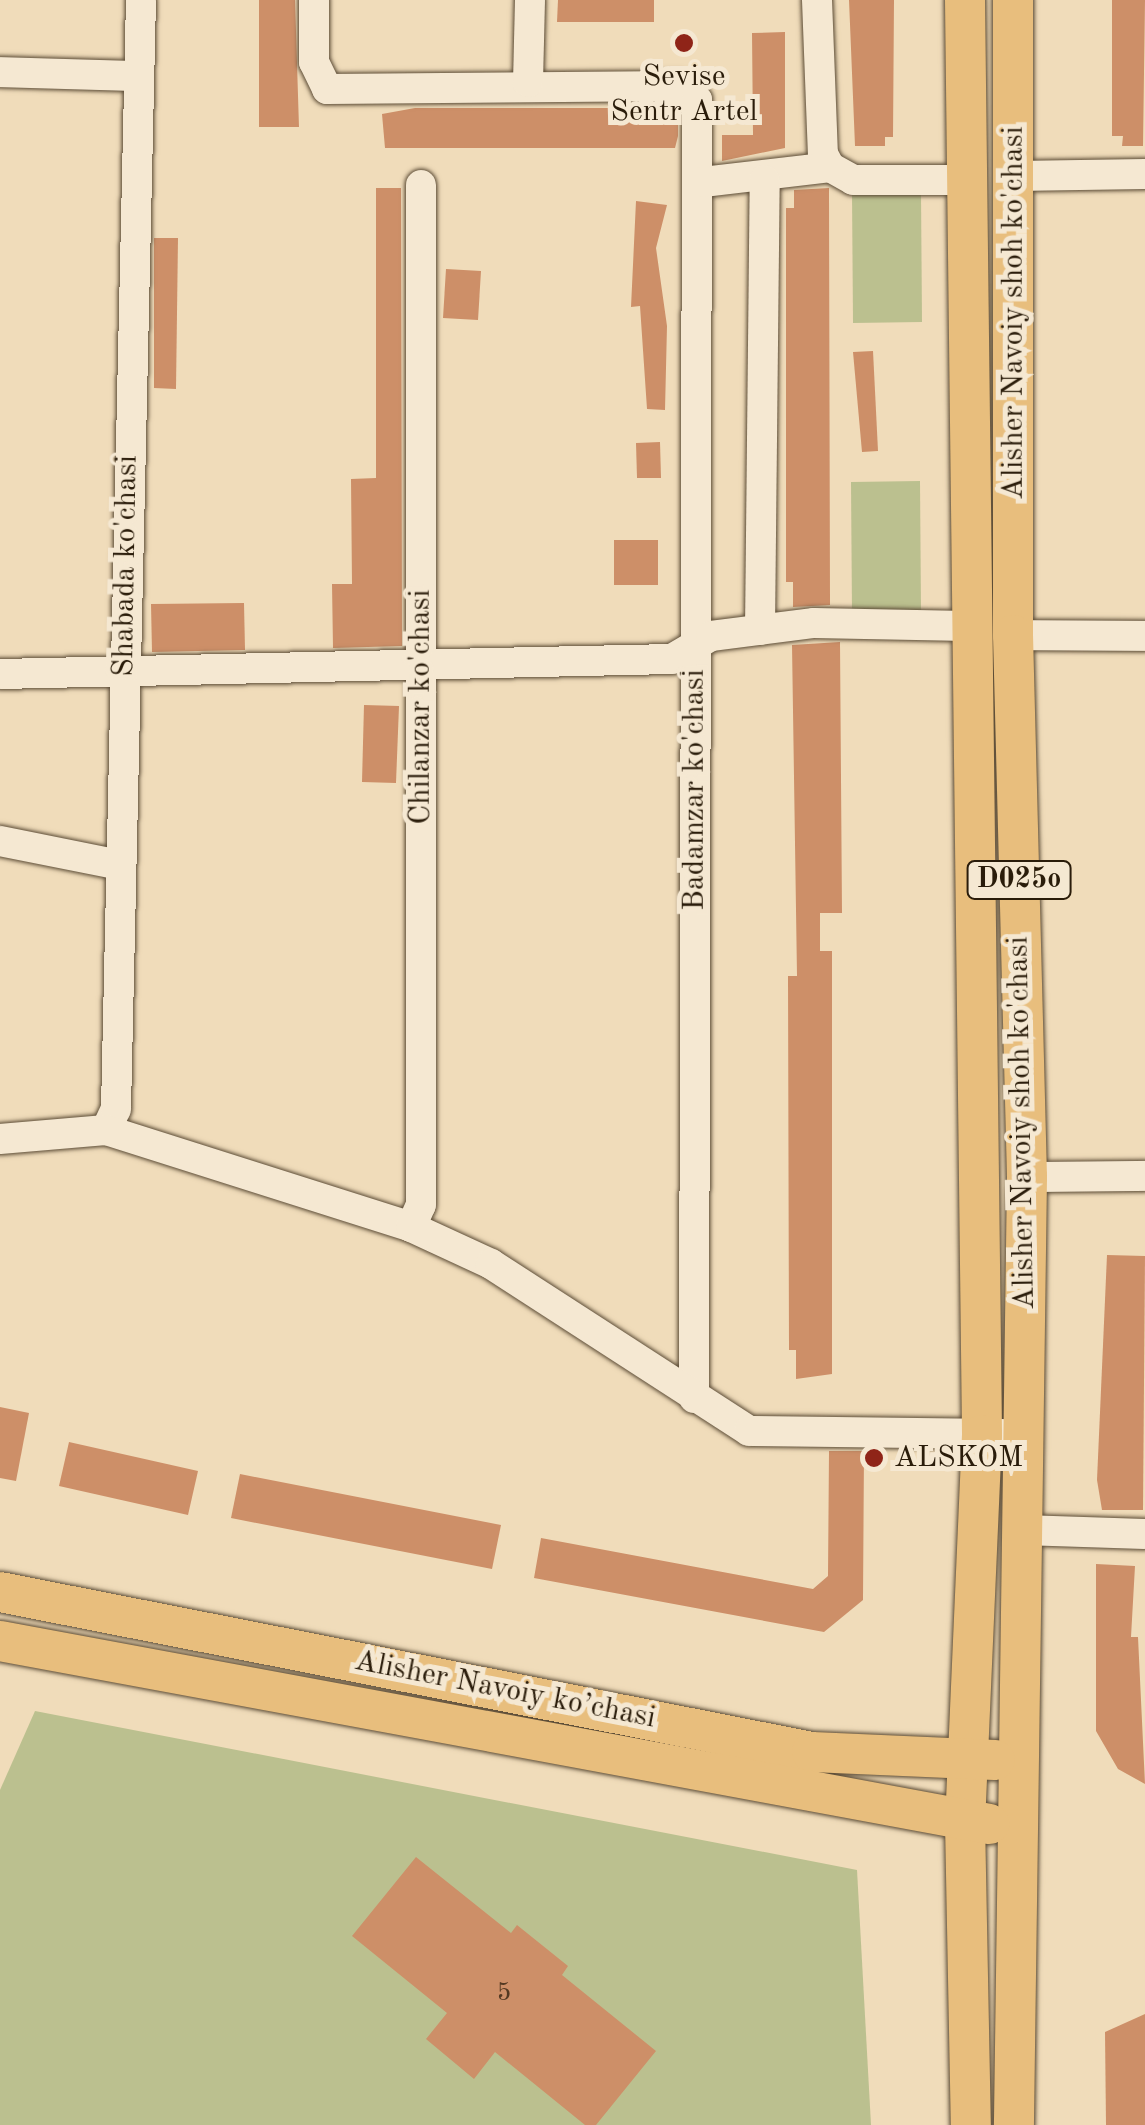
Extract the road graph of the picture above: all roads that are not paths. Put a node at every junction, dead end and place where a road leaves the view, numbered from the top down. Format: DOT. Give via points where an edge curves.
graph roads {
  1 [pos="141,0"];
  2 [pos="314,0"];
  3 [pos="530,0"];
  4 [pos="818,0"];
  5 [pos="965,0"];
  6 [pos="1013,0"];
  7 [pos="0,72"];
  8 [pos="136,76"];
  9 [pos="528,82"];
  10 [pos="830,167"];
  11 [pos="1145,174"];
  12 [pos="1015,176"];
  13 [pos="765,180"];
  14 [pos="966,180"];
  15 [pos="703,182"];
  16 [pos="421,185"];
  17 [pos="966,626"];
  18 [pos="760,630"];
  19 [pos="1013,635"];
  20 [pos="1145,636"];
  21 [pos="695,646"];
  22 [pos="421,668"];
  23 [pos="124,672"];
  24 [pos="0,674"];
  25 [pos="0,841"];
  26 [pos="120,865"];
  27 [pos="106,1130"];
  28 [pos="0,1139"];
  29 [pos="1145,1176"];
  30 [pos="1026,1178"];
  31 [pos="411,1227"];
  32 [pos="694,1398"];
  33 [pos="1023,1433"];
  34 [pos="982,1435"];
  35 [pos="1022,1530"];
  36 [pos="1145,1534"];
  37 [pos="0,1592"];
  38 [pos="0,1641"];
  39 [pos="492,1686"];
  40 [pos="484,1733"];
  41 [pos="968,1759"];
  42 [pos="1014,1760"];
  43 [pos="965,1821"];
  44 [pos="1012,1826"];
  45 [pos="971,2125"];
  46 [pos="1014,2125"];
  1 -- 8 [label="street, Shabada ko'chasi"];
  2 -- 9 [label="street, Badamzar ko'chasi" via="314,62 327,88"];
  3 -- 9 [label="street"];
  4 -- 10 [label="street" via="823,154"];
  5 -- 14 [label="main road, Alisher Navoiy shoh ko'chasi / D025o"];
  6 -- 12 [label="main road, Alisher Navoiy shoh ko'chasi / D025o"];
  7 -- 8 [label="street"];
  8 -- 23 [label="street, Shabada ko'chasi"];
  9 -- 15 [label="street, Badamzar ko'chasi" via="679,86 697,100"];
  10 -- 13 [label="street"];
  10 -- 14 [label="street" via="853,180"];
  11 -- 12 [label="street"];
  12 -- 19 [label="main road, Alisher Navoiy shoh ko'chasi / D025o"];
  13 -- 15 [label="street"];
  13 -- 18 [label="street"];
  14 -- 17 [label="main road, Alisher Navoiy shoh ko'chasi / D025o"];
  15 -- 21 [label="street, Badamzar ko'chasi"];
  16 -- 22 [label="street, Chilanzar ko'chasi"];
  17 -- 18 [label="street"];
  17 -- 34 [label="main road, Alisher Navoiy shoh ko'chasi / D025o"];
  18 -- 21 [label="street"];
  19 -- 20 [label="street"];
  19 -- 30 [label="main road, Alisher Navoiy shoh ko'chasi / D025o"];
  21 -- 22 [label="street" via="672,659"];
  21 -- 32 [label="street, Badamzar ko'chasi"];
  22 -- 23 [label="street"];
  22 -- 31 [label="street, Chilanzar ko'chasi" via="421,1205"];
  23 -- 24 [label="street"];
  23 -- 26 [label="street, Shabada ko'chasi"];
  25 -- 26 [label="street"];
  26 -- 27 [label="street, Shabada ko'chasi" via="116,1109"];
  27 -- 28 [label="street"];
  27 -- 31 [label="street"];
  29 -- 30 [label="street"];
  30 -- 33 [label="main road, Alisher Navoiy shoh ko'chasi / D025o"];
  31 -- 32 [label="street" via="490,1264"];
  32 -- 34 [label="street" via="749,1431"];
  33 -- 34 [label="street"];
  33 -- 35 [label="main road, Alisher Navoiy shoh ko'chasi / D025o"];
  34 -- 41 [label="main road, Alisher Navoiy shoh ko'chasi / D025o"];
  35 -- 36 [label="street"];
  35 -- 42 [label="main road, Alisher Navoiy shoh ko'chasi / D025o"];
  37 -- 39 [label="main road, Alisher Navoiy ko’chasi"];
  38 -- 40 [label="main road, Alisher Navoiy ko’chasi"];
  39 -- 40 [label="main road"];
  39 -- 41 [label="main road, Alisher Navoiy ko’chasi" via="812,1752"];
  40 -- 43 [label="main road, Alisher Navoiy ko’chasi"];
  41 -- 42 [label="main road, Alisher Navoiy ko’chasi"];
  41 -- 43 [label="main road, Alisher Navoiy shoh ko'chasi / D025o"];
  42 -- 44 [label="main road, Alisher Navoiy shoh ko'chasi / D025o"];
  43 -- 44 [label="main road, Alisher Navoiy ko’chasi"];
  43 -- 45 [label="main road, Alisher Navoiy shoh ko'chasi"];
  44 -- 46 [label="main road, Alisher Navoiy shoh ko'chasi"];
}
